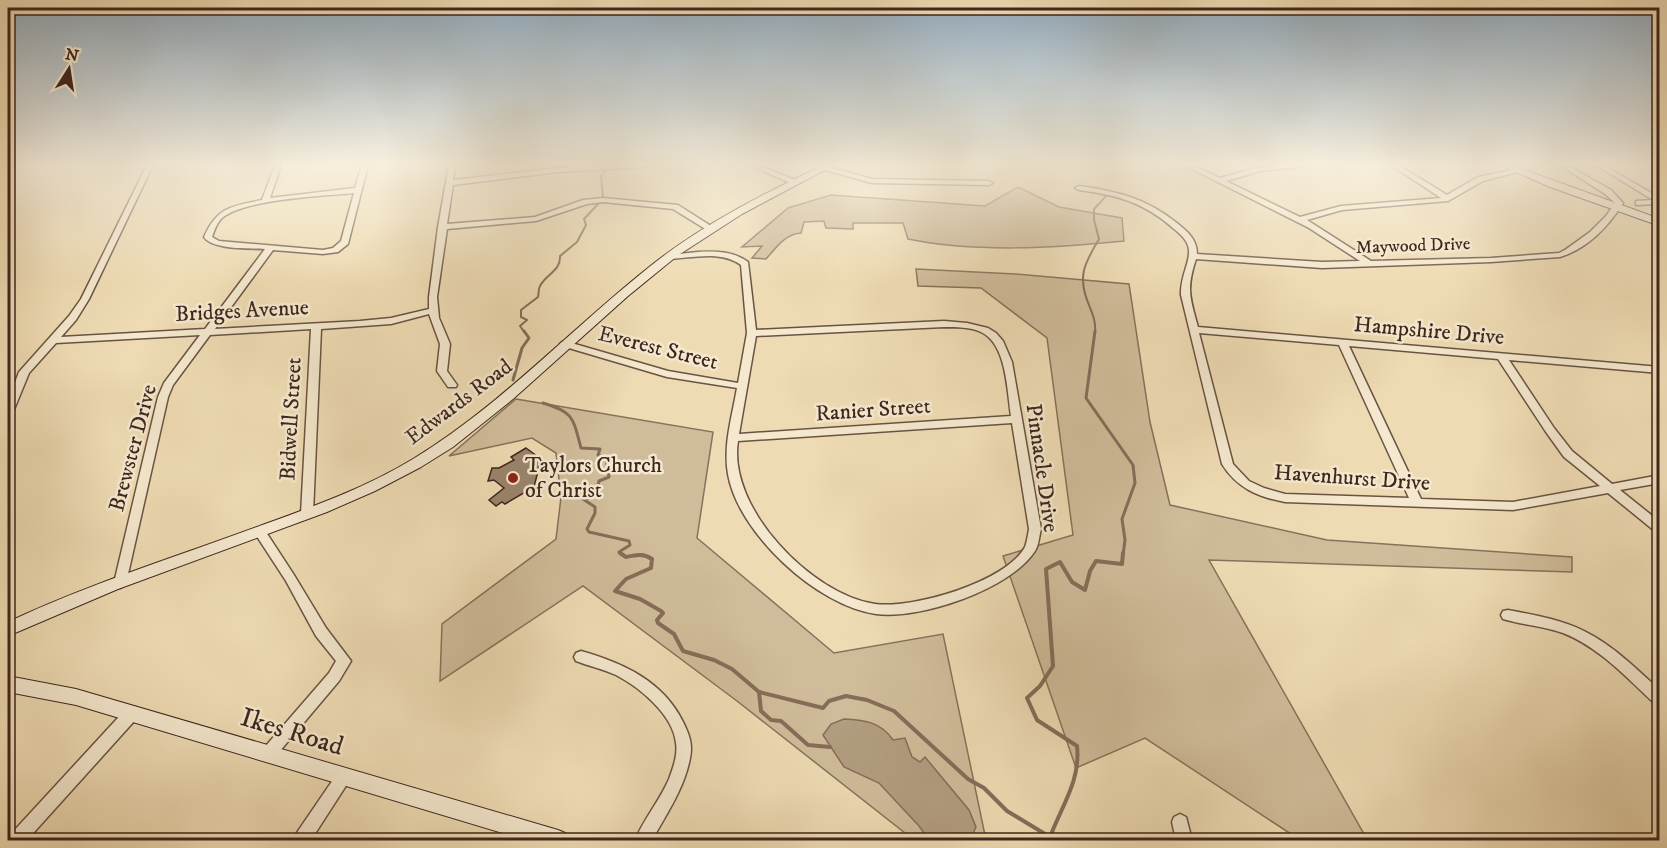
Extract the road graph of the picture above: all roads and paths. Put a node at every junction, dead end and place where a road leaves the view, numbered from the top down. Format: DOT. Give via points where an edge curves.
graph roads {
  1 [pos="131,205"];
  2 [pos="249,205"];
  3 [pos="354,205"];
  4 [pos="446,205"];
  5 [pos="578,205"];
  6 [pos="650,205"];
  7 [pos="754,205"];
  8 [pos="1147,205"];
  9 [pos="1268,205"];
  10 [pos="1390,205"];
  11 [pos="1608,205"];
  12 [pos="1618,205"];
  13 [pos="1617,208"];
  14 [pos="1300,220"];
  15 [pos="1659,224"];
  16 [pos="442,227"];
  17 [pos="710,228"];
  18 [pos="271,247"];
  19 [pos="1192,256"];
  20 [pos="669,257"];
  21 [pos="1368,263"];
  22 [pos="432,311"];
  23 [pos="316,327"];
  24 [pos="1195,330"];
  25 [pos="206,332"];
  26 [pos="752,333"];
  27 [pos="52,340"];
  28 [pos="1343,343"];
  29 [pos="565,344"];
  30 [pos="1502,357"];
  31 [pos="1659,370"];
  32 [pos="452,384"];
  33 [pos="741,386"];
  34 [pos="8,412"];
  35 [pos="1016,419"];
  36 [pos="733,438"];
  37 [pos="1659,479"];
  38 [pos="1610,489"];
  39 [pos="1418,503"];
  40 [pos="307,514"];
  41 [pos="1659,529"];
  42 [pos="260,532"];
  43 [pos="120,584"];
  44 [pos="1508,615"];
  45 [pos="8,629"];
  46 [pos="581,657"];
  47 [pos="8,684"];
  48 [pos="1659,700"];
  49 [pos="132,713"];
  50 [pos="269,753"];
  51 [pos="344,776"];
  52 [pos="1180,822"];
  53 [pos="533,837"];
  54 [pos="17,840"];
  55 [pos="302,840"];
  56 [pos="558,840"];
  57 [pos="643,840"];
  58 [pos="1184,840"];
  1 -- 27 [label="street" via="85,299"];
  2 -- 18 [label="street" via="216,220 208,237 218,243"];
  3 -- 18 [label="street" via="340,248 322,252"];
  4 -- 16 [label="street"];
  5 -- 16 [label="street" via="536,219"];
  6 -- 17 [label="street" via="675,207"];
  7 -- 17 [label="main road, Edwards Road"];
  8 -- 19 [label="street" via="1187,236"];
  9 -- 14 [label="street"];
  10 -- 14 [label="street" via="1341,208"];
  11 -- 13 [label="main road"];
  12 -- 13 [label="street"];
  13 -- 15 [label="main road"];
  13 -- 21 [label="street, Maywood Drive" via="1580,245 1560,255"];
  14 -- 21 [label="street"];
  16 -- 22 [label="street"];
  17 -- 20 [label="main road, Edwards Road"];
  18 -- 25 [label="street, Brewster Drive"];
  19 -- 21 [label="street, Maywood Drive" via="1305,264"];
  19 -- 24 [label="street, Havenhurst Drive" via="1184,284"];
  20 -- 26 [label="street, Pinnacle Drive" via="723,255 741,261 745,267"];
  20 -- 29 [label="main road, Edwards Road"];
  22 -- 23 [label="street, Bridges Avenue" via="382,322"];
  22 -- 32 [label="street" via="445,344 442,371"];
  23 -- 25 [label="street, Bridges Avenue"];
  23 -- 40 [label="street, Bidwell Street"];
  24 -- 28 [label="street, Hampshire Drive"];
  24 -- 39 [label="street, Havenhurst Drive" via="1228,464 1243,482 1263,493 1285,498"];
  25 -- 27 [label="street, Bridges Avenue"];
  25 -- 43 [label="street, Brewster Drive" via="163,397"];
  26 -- 33 [label="street, Pinnacle Drive"];
  26 -- 35 [label="street, Pinnacle Drive" via="922,324 977,328 994,336 1003,347"];
  27 -- 34 [label="street" via="24,372"];
  28 -- 30 [label="street, Hampshire Drive"];
  28 -- 39 [label="street"];
  29 -- 33 [label="street, Everest Street" via="667,374"];
  29 -- 40 [label="main road, Edwards Road" via="443,447 375,485"];
  30 -- 31 [label="street, Hampshire Drive"];
  30 -- 38 [label="street" via="1568,454"];
  33 -- 36 [label="street, Pinnacle Drive"];
  35 -- 36 [label="street, Ranier Street"];
  35 -- 36 [label="street, Pinnacle Drive" via="1035,529 1032,549 1006,572 967,592 898,608 867,607 840,597 778,551 755,520 733,478"];
  37 -- 38 [label="street, Havenhurst Drive"];
  38 -- 39 [label="street, Havenhurst Drive" via="1514,506"];
  38 -- 41 [label="street"];
  40 -- 42 [label="main road, Edwards Road"];
  42 -- 43 [label="main road, Edwards Road"];
  42 -- 50 [label="street" via="321,632 344,661"];
  43 -- 45 [label="main road, Edwards Road"];
  44 -- 48 [label="street" via="1580,635 1608,654"];
  46 -- 57 [label="street" via="611,666 642,683 669,710 681,734 684,745 678,774"];
  47 -- 49 [label="main road, Ikes Road"];
  49 -- 50 [label="main road, Ikes Road"];
  49 -- 54 [label="street"];
  50 -- 51 [label="main road, Ikes Road"];
  51 -- 53 [label="main road, Ikes Road"];
  51 -- 55 [label="street"];
  52 -- 58 [label="street"];
  53 -- 56 [label="main road, Ikes Road"];
}
